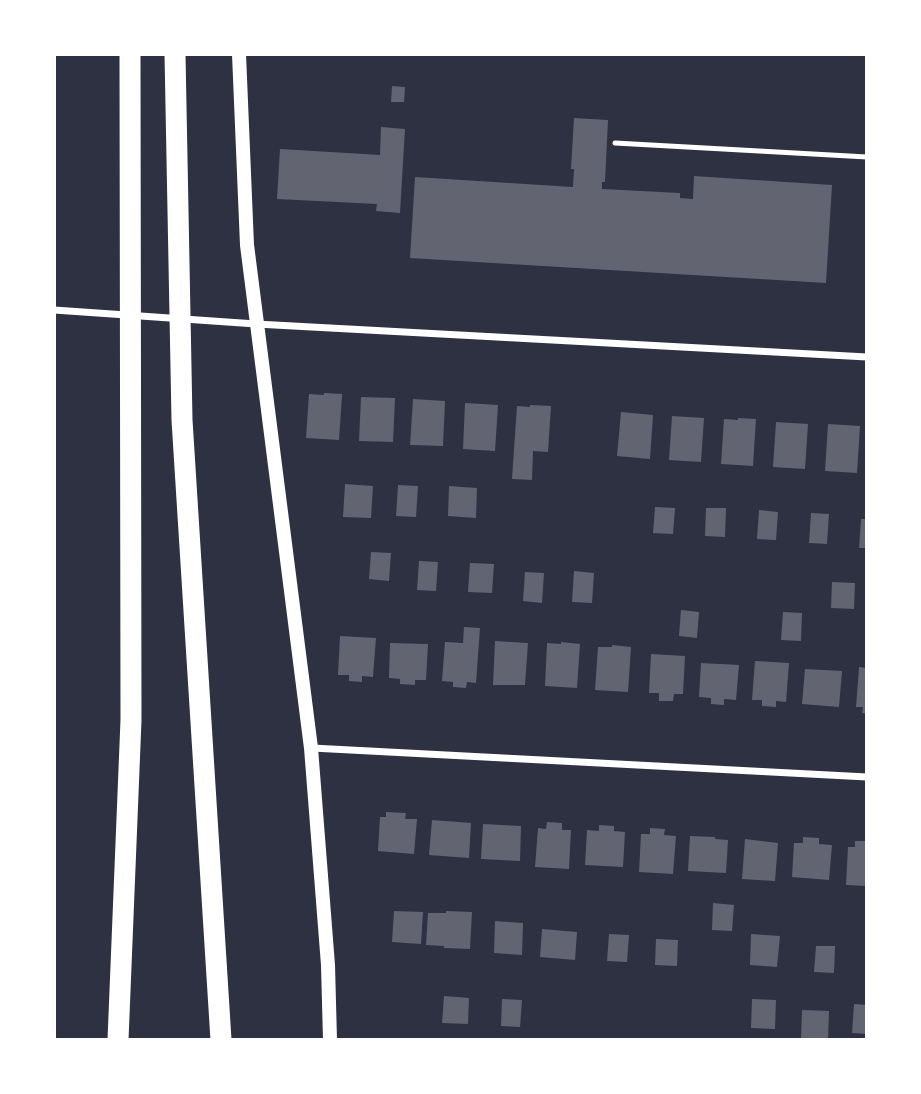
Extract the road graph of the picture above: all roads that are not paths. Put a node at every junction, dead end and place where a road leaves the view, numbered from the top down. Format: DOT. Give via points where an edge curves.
graph roads {
  1 [pos="130,54"];
  2 [pos="175,54"];
  3 [pos="239,54"];
  4 [pos="615,143"];
  5 [pos="867,157"];
  6 [pos="54,310"];
  7 [pos="256,324"];
  8 [pos="867,357"];
  9 [pos="311,748"];
  10 [pos="867,777"];
  11 [pos="118,1040"];
  12 [pos="221,1040"];
  13 [pos="330,1040"];
  1 -- 11 [label="highway" via="131,720"];
  2 -- 12 [label="highway" via="182,420"];
  3 -- 7 [label="main road" via="247,245"];
  4 -- 5 [label="lane"];
  6 -- 7 [label="street"];
  7 -- 8 [label="street"];
  7 -- 9 [label="main road"];
  9 -- 10 [label="street"];
  9 -- 13 [label="main road"];
}
